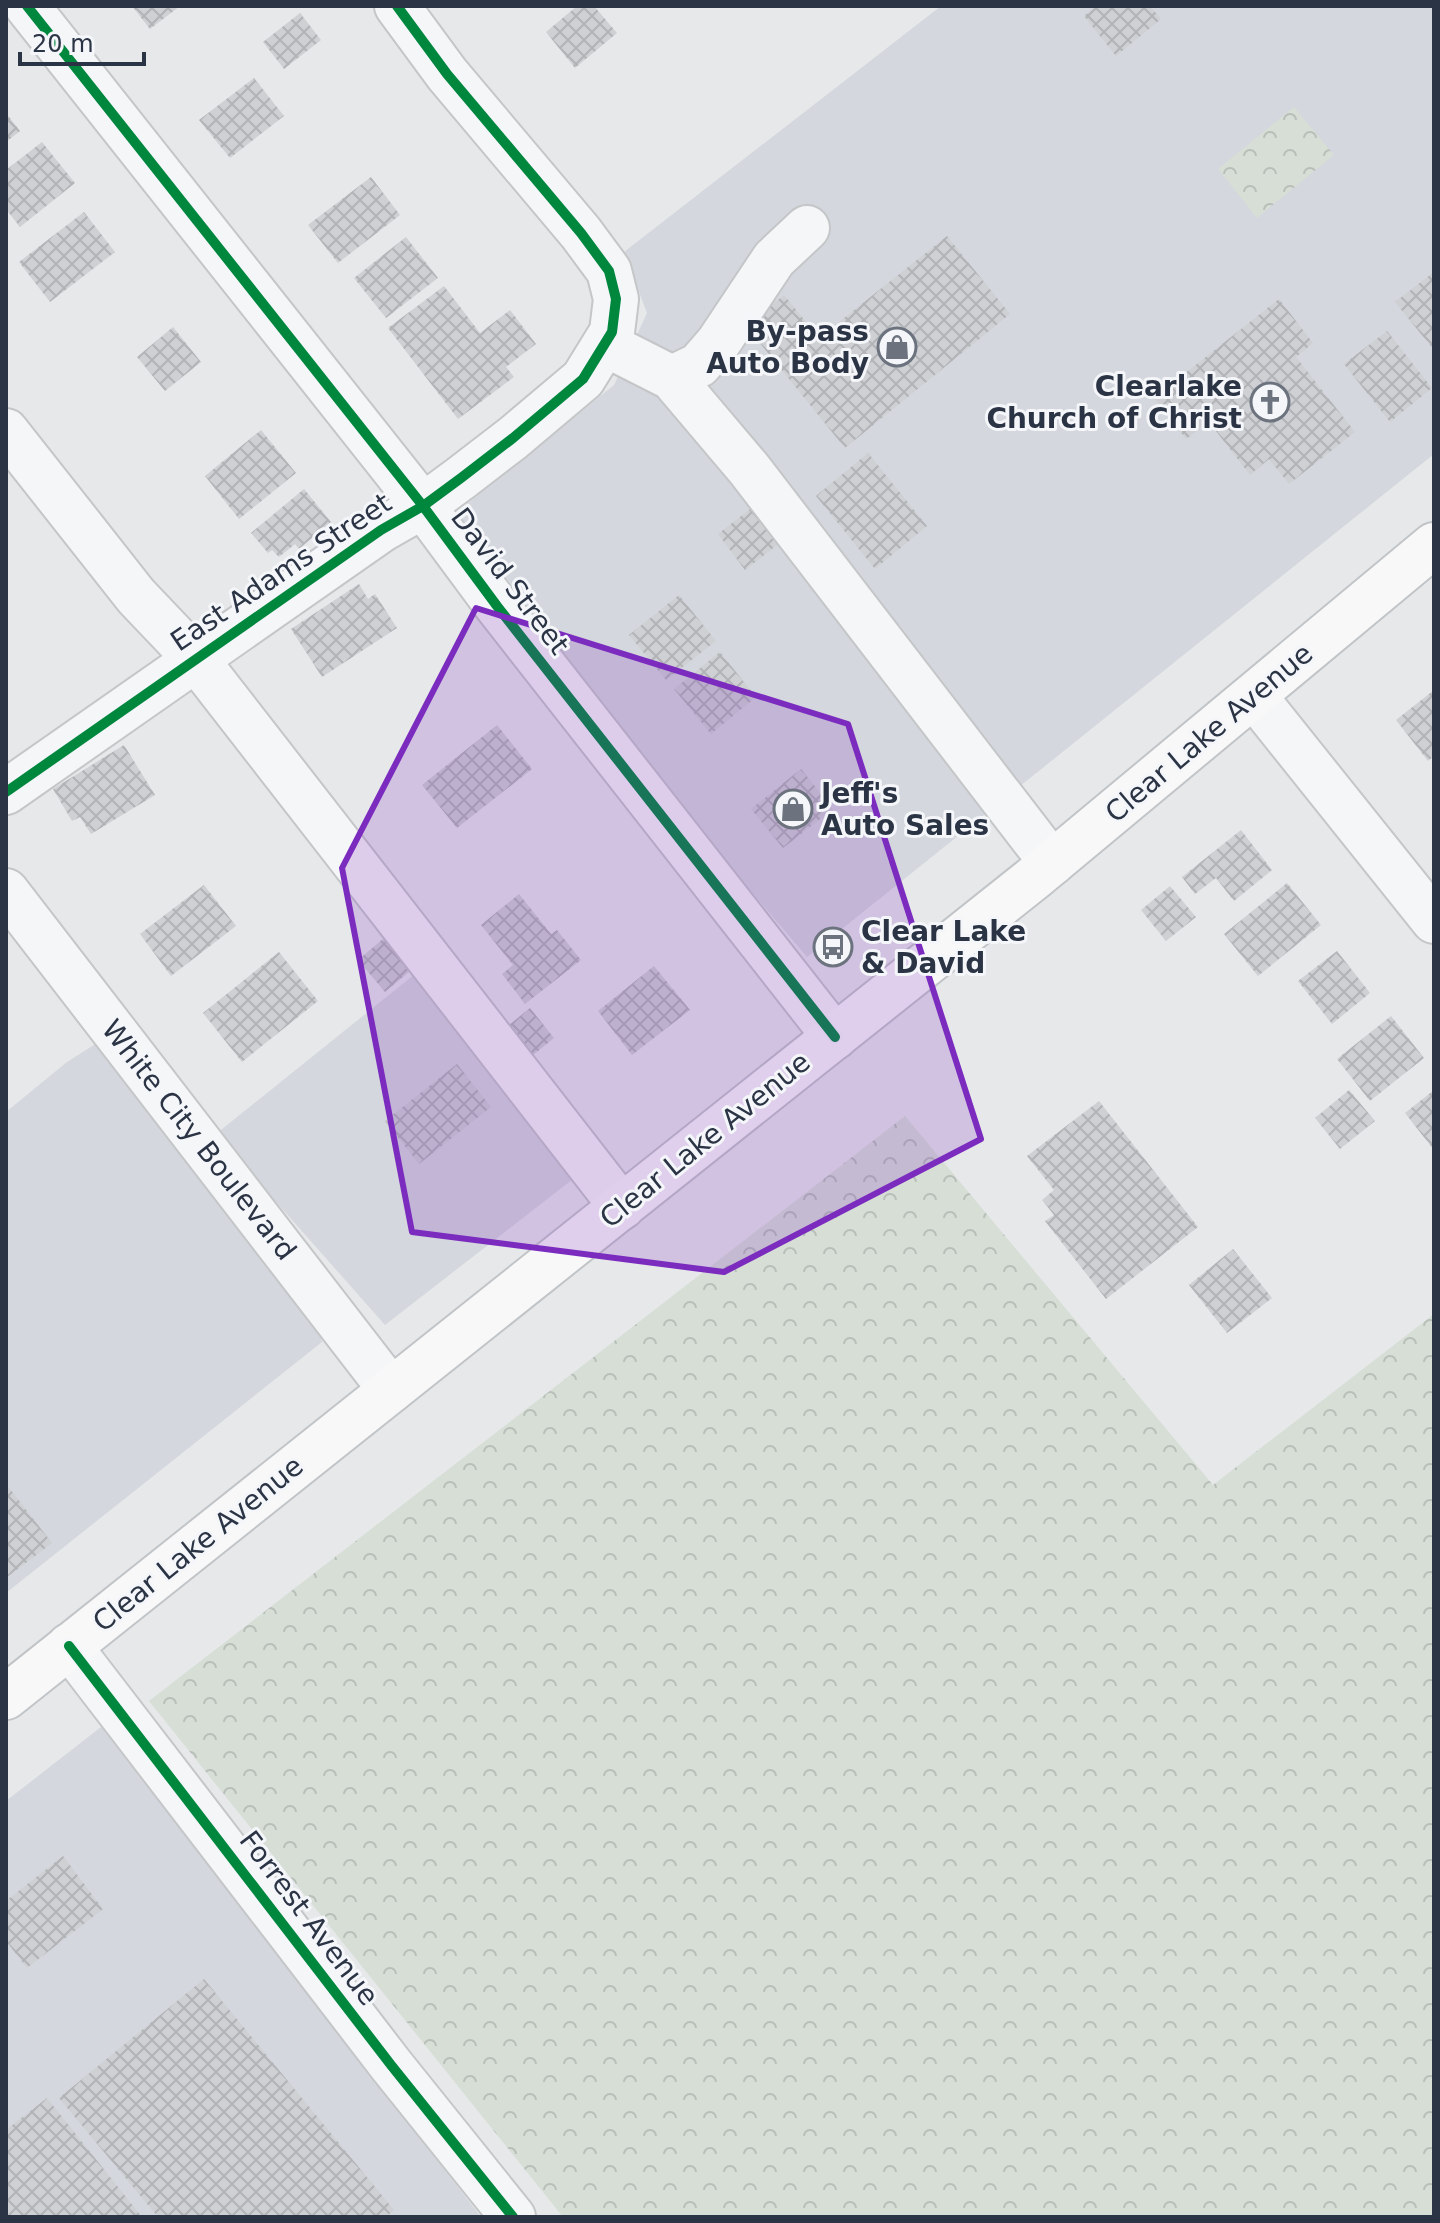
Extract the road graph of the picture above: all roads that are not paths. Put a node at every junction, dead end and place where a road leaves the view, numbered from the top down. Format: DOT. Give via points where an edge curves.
graph roads {
  1 [pos="27,6"];
  2 [pos="397,6"];
  3 [pos="807,228"];
  4 [pos="605,344"];
  5 [pos="672,378"];
  6 [pos="6,431"];
  7 [pos="423,506"];
  8 [pos="1434,545"];
  9 [pos="195,658"];
  10 [pos="1254,696"];
  11 [pos="6,792"];
  12 [pos="1052,863"];
  13 [pos="6,891"];
  14 [pos="1434,921"];
  15 [pos="835,1037"];
  16 [pos="622,1207"];
  17 [pos="391,1390"];
  18 [pos="69,1646"];
  19 [pos="6,1697"];
  20 [pos="513,2217"];
  1 -- 7 [label="street, David Street"];
  2 -- 4 [label="street, East Adams Street" via="609,271 616,299"];
  3 -- 5 [label="street" via="774,259 699,365"];
  4 -- 5 [label="street"];
  4 -- 7 [label="street, East Adams Street" via="583,379"];
  5 -- 12 [label="street" via="749,469"];
  6 -- 9 [label="street" via="136,596"];
  7 -- 9 [label="street, East Adams Street"];
  7 -- 15 [label="street, David Street"];
  8 -- 10 [label="main road, Clear Lake Avenue"];
  9 -- 11 [label="street, East Adams Street"];
  9 -- 16 [label="street"];
  10 -- 12 [label="main road, Clear Lake Avenue"];
  10 -- 14 [label="street"];
  12 -- 15 [label="main road, Clear Lake Avenue"];
  13 -- 17 [label="street, White City Boulevard"];
  15 -- 16 [label="main road, Clear Lake Avenue"];
  16 -- 17 [label="main road, Clear Lake Avenue"];
  17 -- 18 [label="main road, Clear Lake Avenue"];
  18 -- 19 [label="main road, Clear Lake Avenue"];
  18 -- 20 [label="street, Forrest Avenue"];
}
